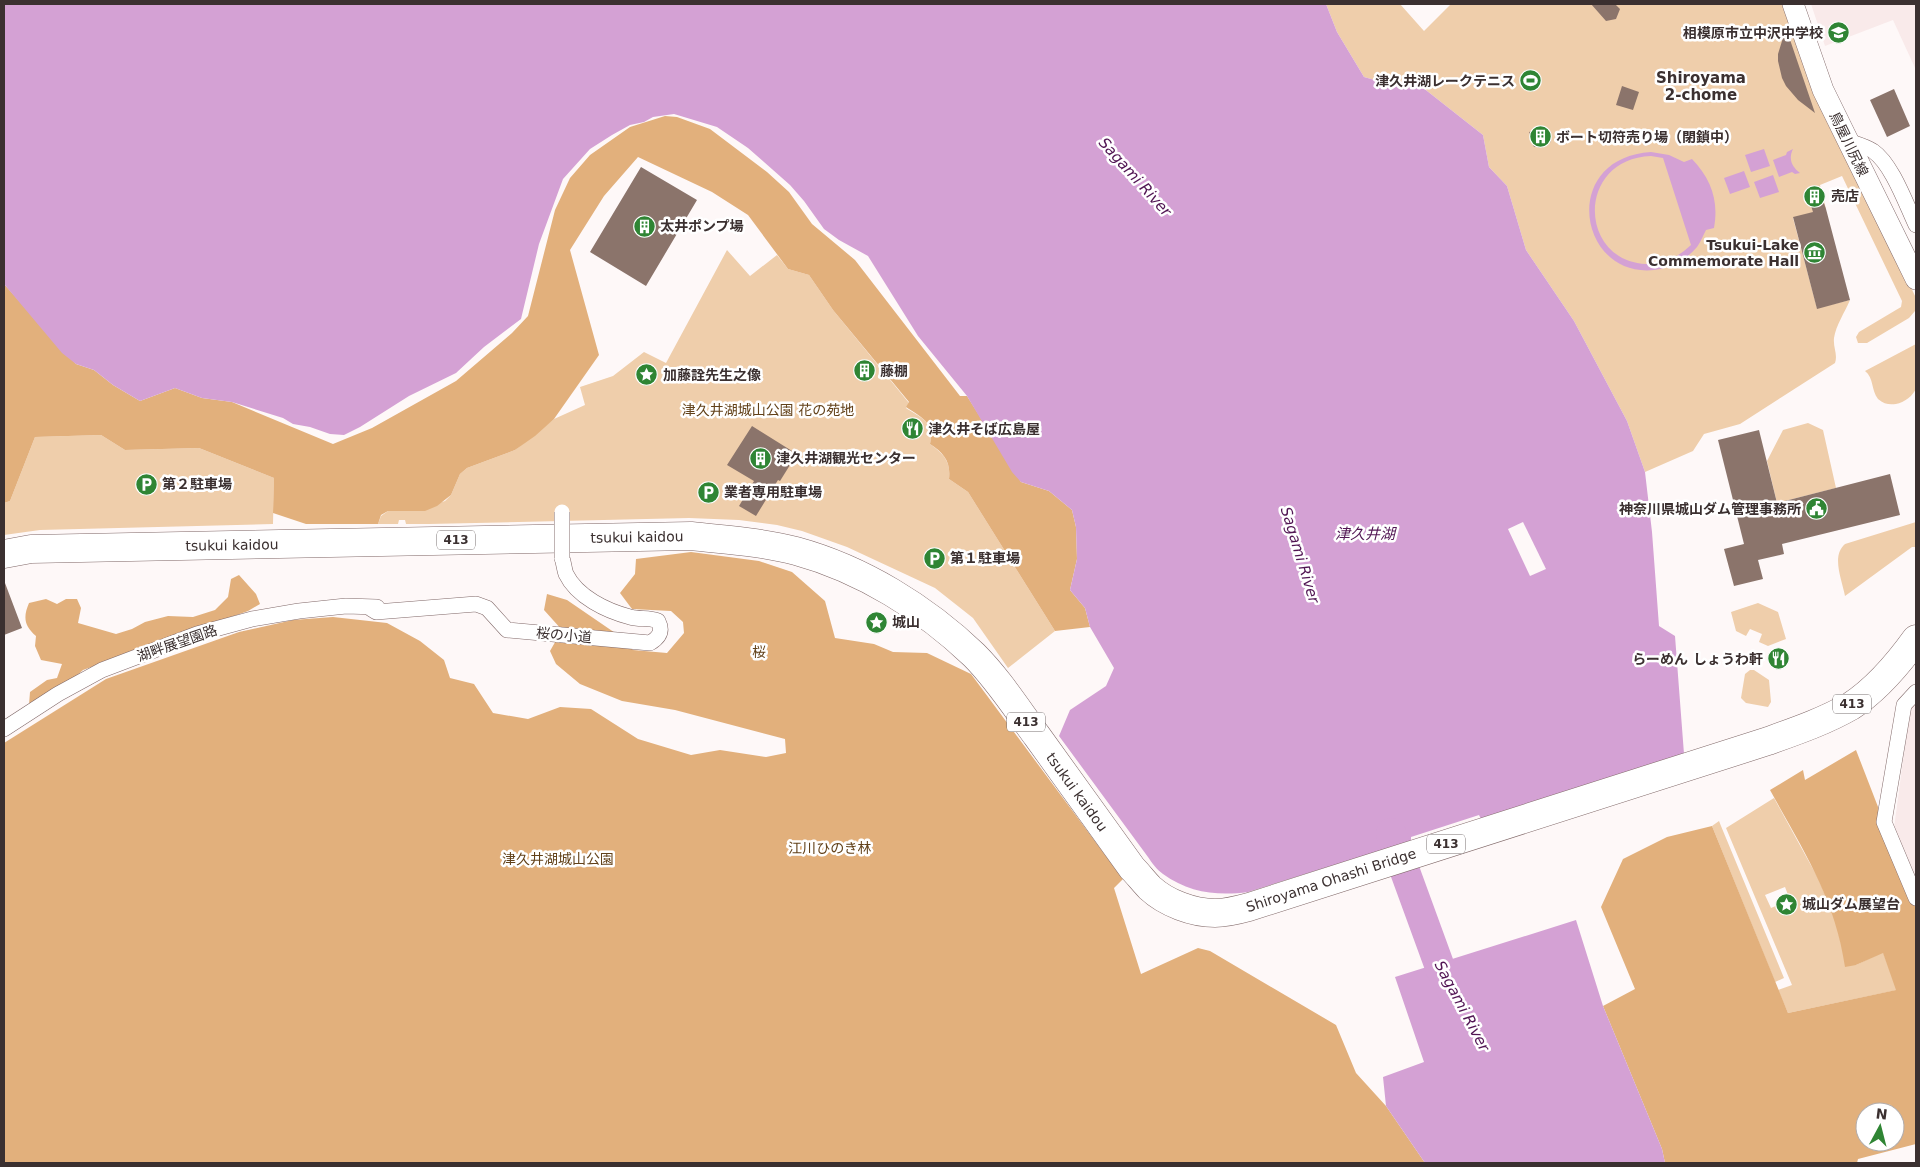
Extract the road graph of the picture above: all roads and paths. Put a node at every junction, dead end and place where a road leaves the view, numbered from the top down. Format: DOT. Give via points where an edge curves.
graph roads {
  1 [pos="1793,4"];
  2 [pos="1848,141"];
  3 [pos="1916,225"];
  4 [pos="1916,279"];
  5 [pos="562,506"];
  6 [pos="4,554"];
  7 [pos="465,604"];
  8 [pos="1916,639"];
  9 [pos="1916,692"];
  10 [pos="4,729"];
  11 [pos="1132,868"];
  12 [pos="1916,898"];
  1 -- 2 [label="main road, 鳥屋川尻線" via="1823,90"];
  2 -- 3 [label="street" via="1875,152 1888,168"];
  2 -- 4 [label="main road, 鳥屋川尻線"];
  5 -- 7 [label="street, 桜の小道, bridge" via="562,558 566,574 592,601 633,618 658,621 661,633 658,639 650,643 507,630 487,608"];
  6 -- 11 [label="highway, tsukui kaidou / 413" via="31,549 691,536 750,542 796,552 838,566 898,596 974,655 1010,699"];
  7 -- 10 [label="street, 湖畔展望園路" via="376,612 368,607 346,606 252,619 197,634 102,670"];
  8 -- 11 [label="highway, Shiroyama Ohashi Bridge / 413" via="1882,681 1851,705 1817,723 1232,911 1198,912 1181,906 1151,889"];
  9 -- 12 [label="street" via="1904,705 1884,822"];
}
